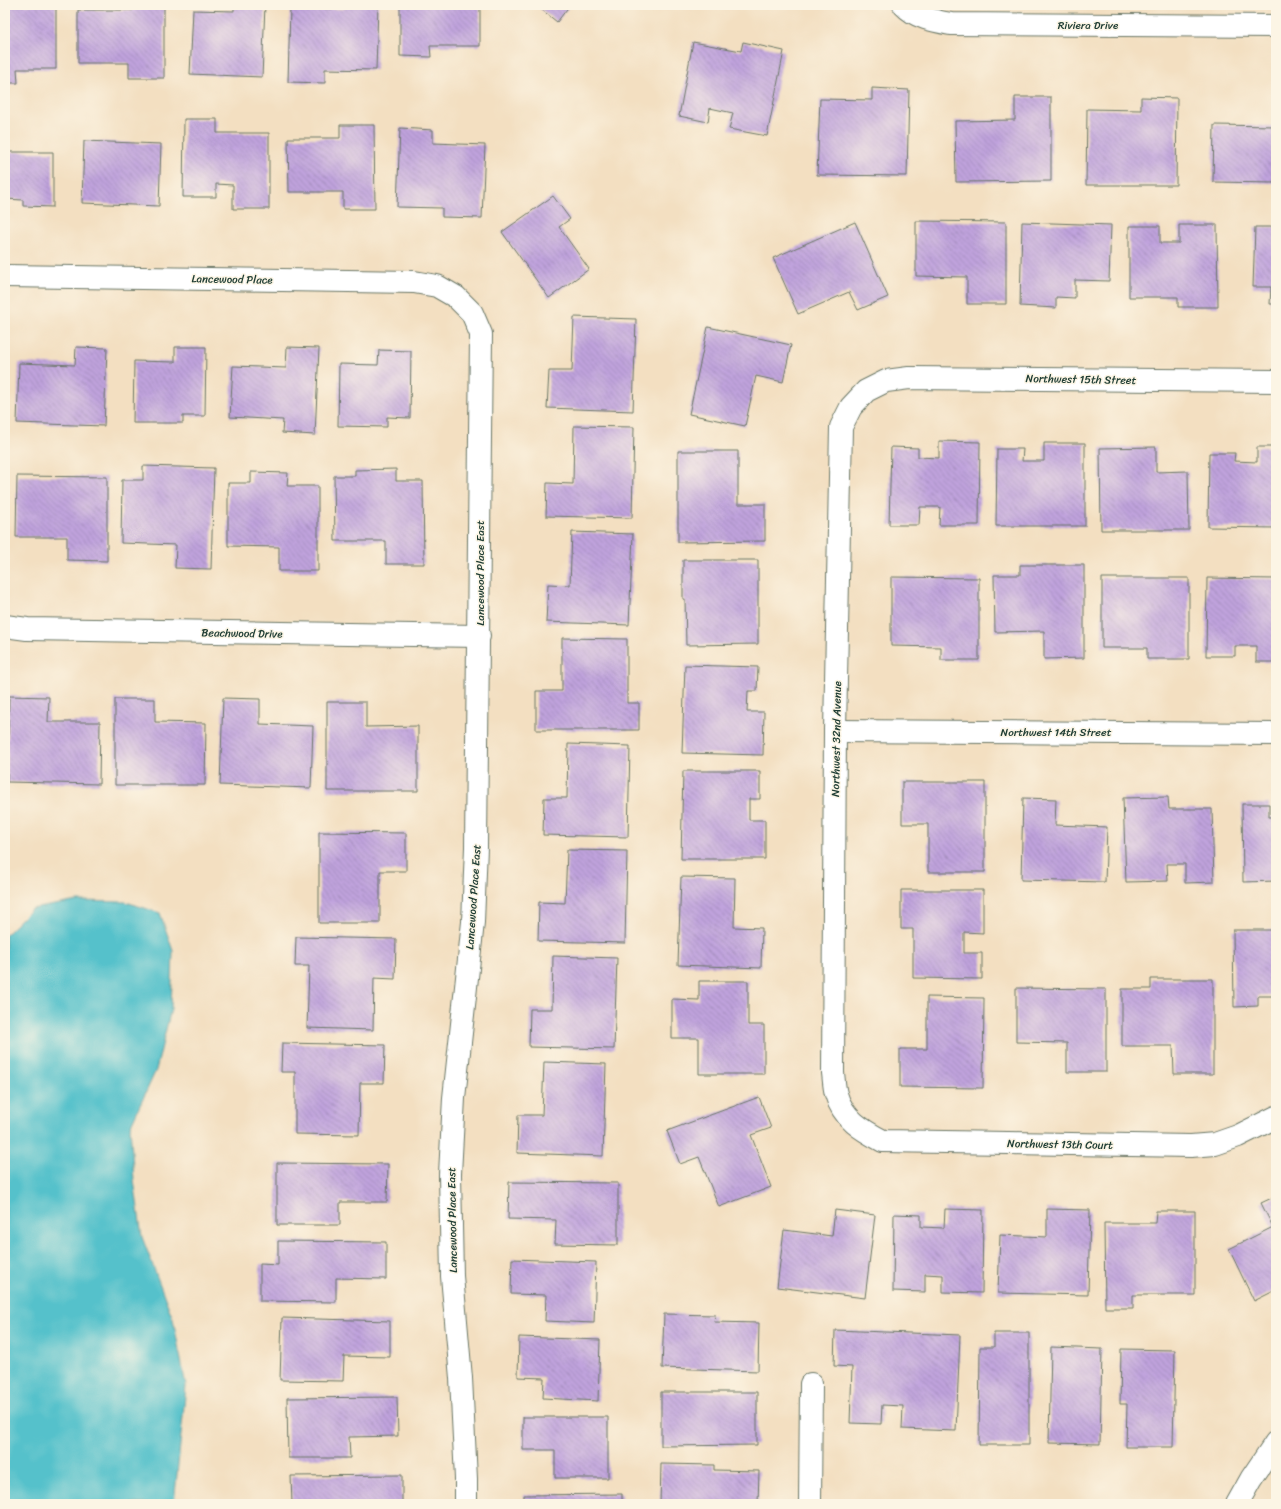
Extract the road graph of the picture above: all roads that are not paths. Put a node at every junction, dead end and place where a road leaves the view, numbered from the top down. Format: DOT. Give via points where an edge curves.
graph roads {
  1 [pos="904,5"];
  2 [pos="1276,26"];
  3 [pos="5,276"];
  4 [pos="456,297"];
  5 [pos="886,381"];
  6 [pos="1276,381"];
  7 [pos="5,626"];
  8 [pos="479,636"];
  9 [pos="835,731"];
  10 [pos="1276,734"];
  11 [pos="846,1115"];
  12 [pos="1276,1117"];
  13 [pos="812,1384"];
  14 [pos="1276,1442"];
  15 [pos="466,1504"];
  16 [pos="810,1504"];
  17 [pos="1237,1504"];
  1 -- 2 [label="street, Riviera Drive" via="928,20 951,24"];
  3 -- 4 [label="street, Lancewood Place" via="414,282 437,286"];
  4 -- 8 [label="street, Lancewood Place East" via="472,313 481,334"];
  5 -- 6 [label="street, Northwest 15th Street" via="909,378"];
  5 -- 9 [label="street, Northwest 32nd Avenue" via="866,391 851,407 841,427"];
  7 -- 8 [label="street, Beachwood Drive" via="27,629"];
  8 -- 15 [label="street, Lancewood Place East" via="473,922 454,1098 450,1174 452,1276 461,1378"];
  9 -- 10 [label="street, Northwest 14th Street"];
  9 -- 11 [label="street, Northwest 32nd Avenue" via="833,1073 836,1095"];
  11 -- 12 [label="street, Northwest 13th Court" via="863,1131 883,1141 1190,1146 1215,1144"];
  13 -- 16 [label="street"];
  14 -- 17 [label="street"];
}
